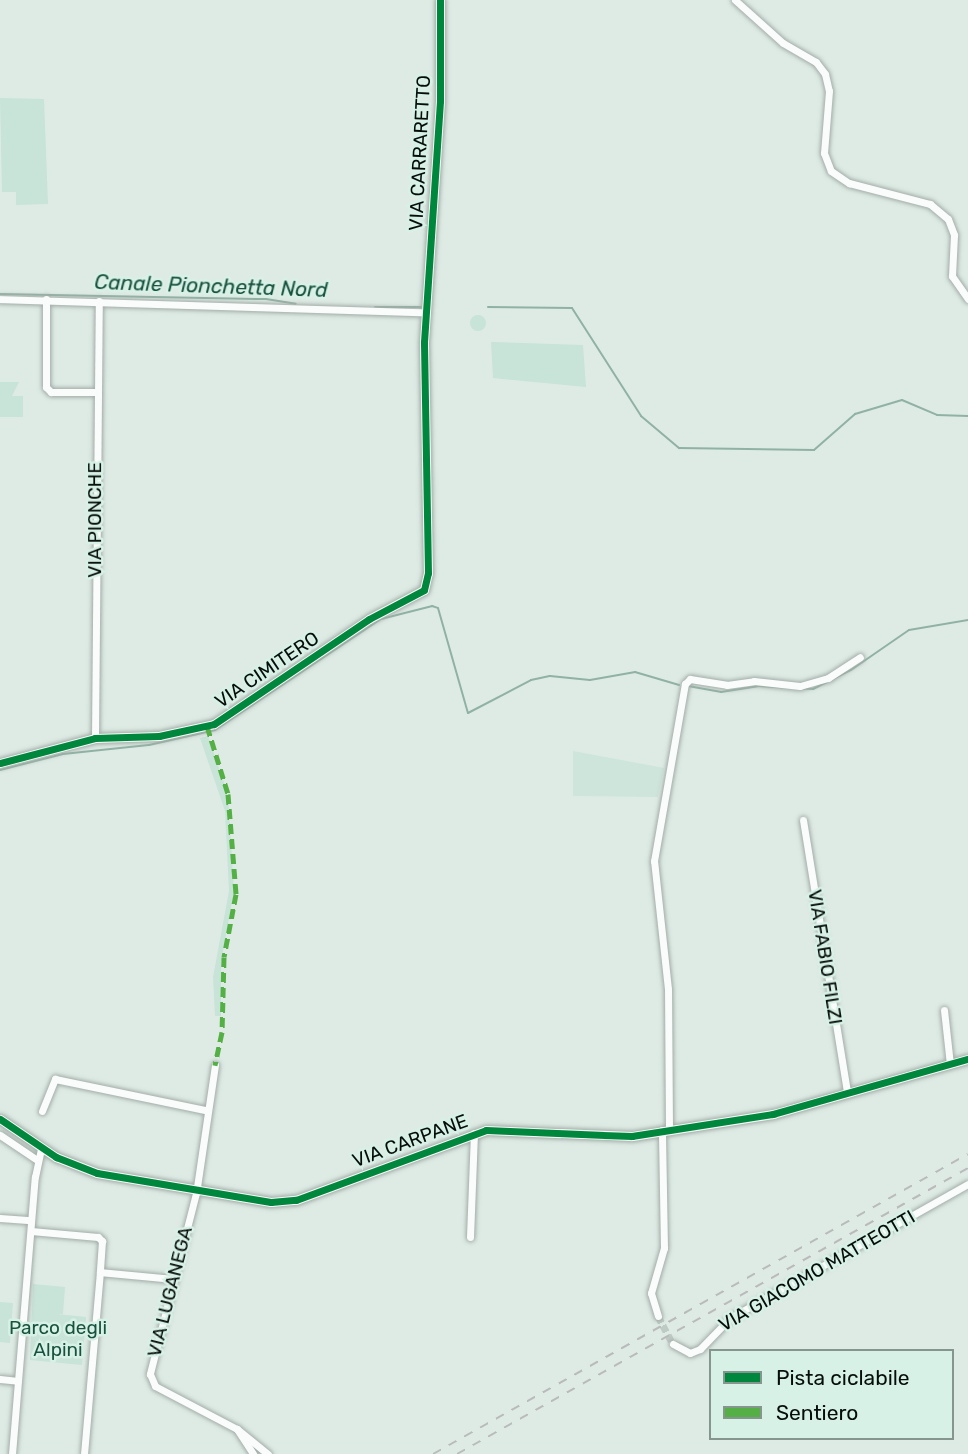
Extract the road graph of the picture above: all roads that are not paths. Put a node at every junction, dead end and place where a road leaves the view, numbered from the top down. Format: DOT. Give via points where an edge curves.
graph roads {
  1 [pos="440,0"];
  2 [pos="735,0"];
  3 [pos="0,299"];
  4 [pos="46,299"];
  5 [pos="968,299"];
  6 [pos="99,301"];
  7 [pos="425,310"];
  8 [pos="96,392"];
  9 [pos="860,657"];
  10 [pos="95,738"];
  11 [pos="0,763"];
  12 [pos="803,820"];
  13 [pos="944,1010"];
  14 [pos="968,1059"];
  15 [pos="950,1064"];
  16 [pos="215,1065"];
  17 [pos="847,1093"];
  18 [pos="205,1110"];
  19 [pos="42,1111"];
  20 [pos="0,1119"];
  21 [pos="665,1130"];
  22 [pos="474,1133"];
  23 [pos="0,1135"];
  24 [pos="41,1149"];
  25 [pos="37,1160"];
  26 [pos="968,1184"];
  27 [pos="196,1190"];
  28 [pos="0,1218"];
  29 [pos="31,1220"];
  30 [pos="30,1231"];
  31 [pos="470,1237"];
  32 [pos="100,1272"];
  33 [pos="173,1279"];
  34 [pos="658,1316"];
  35 [pos="673,1344"];
  36 [pos="0,1379"];
  37 [pos="18,1381"];
  38 [pos="251,1446"];
  39 [pos="12,1454"];
  40 [pos="84,1454"];
  41 [pos="268,1454"];
  1 -- 7 [label="street, VIA CARRARETTO" via="440,101"];
  2 -- 5 [label="street" via="783,43 816,62 825,74 829,91 824,152 831,171 849,183 930,204 948,219 954,235 953,276"];
  3 -- 4 [label="street"];
  4 -- 6 [label="street"];
  4 -- 8 [label="street" via="46,387 51,392"];
  6 -- 7 [label="street"];
  6 -- 8 [label="street, VIA PIONCHE"];
  7 -- 10 [label="street, VIA CIMITERO" via="428,573 424,590 369,619 214,723 159,736"];
  8 -- 10 [label="street, VIA PIONCHE"];
  9 -- 21 [label="street" via="800,686 754,681 727,685 690,679 685,684 654,861 668,989"];
  10 -- 11 [label="street, VIA CIMITERO"];
  12 -- 17 [label="street, VIA FABIO FILZI"];
  13 -- 15 [label="street"];
  14 -- 15 [label="street, VIA CARPANE"];
  15 -- 17 [label="street, VIA CARPANE"];
  16 -- 18 [label="street, VIA LUGANEGA"];
  17 -- 21 [label="street, VIA CARPANE" via="773,1114"];
  18 -- 19 [label="street" via="134,1099 55,1079"];
  18 -- 27 [label="street, VIA LUGANEGA"];
  20 -- 24 [label="street, VIA CARPANE"];
  21 -- 22 [label="street, VIA CARPANE" via="603,1137 512,1128"];
  21 -- 34 [label="street" via="664,1248 651,1293"];
  22 -- 27 [label="street, VIA CARPANE" via="415,1159 296,1200 271,1202"];
  22 -- 31 [label="street, VIA CARPANE"];
  23 -- 25 [label="street"];
  24 -- 25 [label="street"];
  24 -- 27 [label="street, VIA CARPANE" via="97,1173"];
  25 -- 29 [label="street"];
  26 -- 35 [label="street, VIA GIACOMO MATTEOTTI" via="730,1318 700,1349 690,1353"];
  27 -- 33 [label="street, VIA LUGANEGA"];
  28 -- 29 [label="street"];
  29 -- 30 [label="street"];
  30 -- 32 [label="street" via="98,1237 103,1241"];
  30 -- 37 [label="street"];
  32 -- 33 [label="street"];
  32 -- 40 [label="street"];
  33 -- 38 [label="street, VIA LUGANEGA" via="151,1359 155,1385 237,1429"];
  36 -- 37 [label="street"];
  37 -- 39 [label="street"];
  38 -- 41 [label="street, VIA LUGANEGA" via="262,1446"];
}
